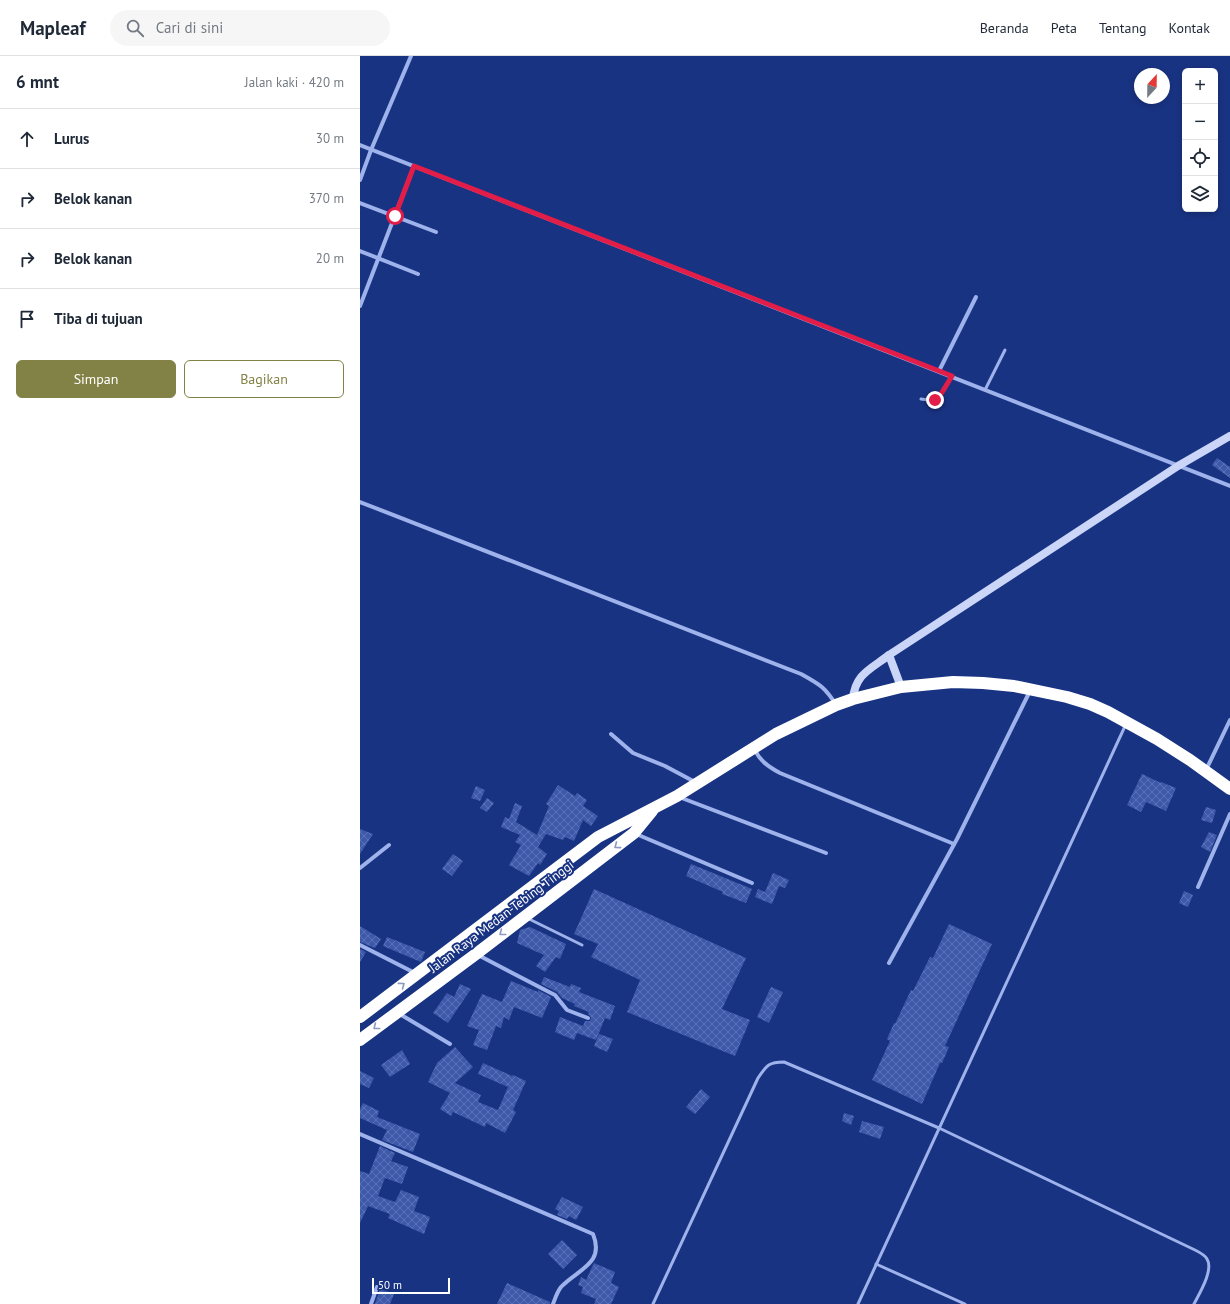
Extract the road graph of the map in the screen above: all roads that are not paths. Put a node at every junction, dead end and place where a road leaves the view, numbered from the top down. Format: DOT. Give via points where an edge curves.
graph roads {
  1 [pos="411,56"];
  2 [pos="360,145"];
  3 [pos="371,150"];
  4 [pos="414,166"];
  5 [pos="360,180"];
  6 [pos="360,202"];
  7 [pos="395,216"];
  8 [pos="436,232"];
  9 [pos="360,251"];
  10 [pos="378,258"];
  11 [pos="418,274"];
  12 [pos="976,297"];
  13 [pos="360,306"];
  14 [pos="1005,350"];
  15 [pos="939,371"];
  16 [pos="952,376"];
  17 [pos="985,390"];
  18 [pos="921,399"];
  19 [pos="1230,436"];
  20 [pos="1178,466"];
  21 [pos="1230,486"];
  22 [pos="360,502"];
  23 [pos="889,655"];
  24 [pos="901,687"];
  25 [pos="1031,689"];
  26 [pos="853,699"];
  27 [pos="836,705"];
  28 [pos="1230,720"];
  29 [pos="1127,722"];
  30 [pos="611,734"];
  31 [pos="753,748"];
  32 [pos="1206,771"];
  33 [pos="698,783"];
  34 [pos="1230,790"];
  35 [pos="677,796"];
  36 [pos="654,809"];
  37 [pos="1230,814"];
  38 [pos="634,833"];
  39 [pos="954,844"];
  40 [pos="389,845"];
  41 [pos="826,853"];
  42 [pos="360,868"];
  43 [pos="752,883"];
  44 [pos="1198,887"];
  45 [pos="524,916"];
  46 [pos="360,944"];
  47 [pos="582,945"];
  48 [pos="476,954"];
  49 [pos="889,963"];
  50 [pos="417,974"];
  51 [pos="396,1012"];
  52 [pos="360,1017"];
  53 [pos="588,1018"];
  54 [pos="360,1040"];
  55 [pos="450,1044"];
  56 [pos="939,1128"];
  57 [pos="360,1134"];
  58 [pos="876,1264"];
  59 [pos="377,1287"];
  60 [pos="371,1304"];
  61 [pos="553,1304"];
  62 [pos="653,1304"];
  63 [pos="858,1304"];
  64 [pos="965,1304"];
  65 [pos="1194,1304"];
  1 -- 3 [label="street"];
  2 -- 3 [label="street"];
  3 -- 4 [label="street"];
  3 -- 5 [label="street"];
  4 -- 7 [label="street"];
  4 -- 15 [label="street"];
  6 -- 7 [label="street"];
  7 -- 8 [label="street"];
  7 -- 10 [label="street"];
  9 -- 10 [label="street"];
  10 -- 11 [label="street"];
  10 -- 13 [label="street"];
  12 -- 15 [label="street"];
  14 -- 17 [label="lane"];
  15 -- 16 [label="street"];
  16 -- 17 [label="street"];
  16 -- 18 [label="lane" via="935,400"];
  17 -- 20 [label="street"];
  19 -- 20 [label="street"];
  20 -- 21 [label="street"];
  20 -- 23 [label="street"];
  22 -- 27 [label="street" via="801,674 827,691"];
  23 -- 24 [label="street"];
  23 -- 26 [label="street" via="861,676 855,687"];
  24 -- 25 [label="highway, Jalan Raya Medan-Tebing Tinggi" via="953,682"];
  24 -- 26 [label="highway, Jalan Raya Medan-Tebing Tinggi"];
  25 -- 29 [label="highway, Jalan Raya Medan-Tebing Tinggi" via="1090,704"];
  25 -- 39 [label="street"];
  26 -- 27 [label="highway, Jalan Raya Medan-Tebing Tinggi"];
  27 -- 31 [label="highway, Jalan Raya Medan-Tebing Tinggi"];
  28 -- 32 [label="street"];
  29 -- 32 [label="highway, Jalan Raya Medan-Tebing Tinggi"];
  29 -- 56 [label="lane"];
  30 -- 33 [label="street" via="633,753"];
  31 -- 33 [label="highway, Jalan Raya Medan-Tebing Tinggi"];
  31 -- 39 [label="street" via="763,762 780,773"];
  32 -- 34 [label="highway, Jalan Raya Medan-Tebing Tinggi"];
  33 -- 35 [label="highway, Jalan Raya Medan-Tebing Tinggi"];
  35 -- 36 [label="highway, Jalan Raya Medan-Tebing Tinggi"];
  35 -- 41 [label="street"];
  36 -- 38 [label="highway, Jalan Raya Medan-Tebing Tinggi"];
  36 -- 50 [label="highway, Jalan Raya Medan-Tebing Tinggi" via="598,837"];
  37 -- 44 [label="street"];
  38 -- 43 [label="street"];
  38 -- 45 [label="highway, Jalan Raya Medan-Tebing Tinggi, one-way"];
  39 -- 49 [label="street"];
  40 -- 42 [label="street"];
  45 -- 47 [label="lane"];
  45 -- 48 [label="highway, Jalan Raya Medan-Tebing Tinggi, one-way"];
  46 -- 50 [label="street"];
  48 -- 51 [label="highway, Jalan Raya Medan-Tebing Tinggi"];
  48 -- 53 [label="street" via="549,992 566,1010"];
  52 -- 50 [label="highway, Jalan Raya Medan-Tebing Tinggi, one-way"];
  51 -- 54 [label="highway, Jalan Raya Medan-Tebing Tinggi, one-way"];
  51 -- 55 [label="street"];
  56 -- 58 [label="lane"];
  56 -- 62 [label="lane" via="784,1062 774,1062 766,1066"];
  56 -- 65 [label="lane" via="1202,1254 1208,1260 1208,1274"];
  57 -- 61 [label="street" via="593,1234 595,1256 561,1288"];
  58 -- 63 [label="lane"];
  58 -- 64 [label="lane"];
  59 -- 60 [label="street"];
}
